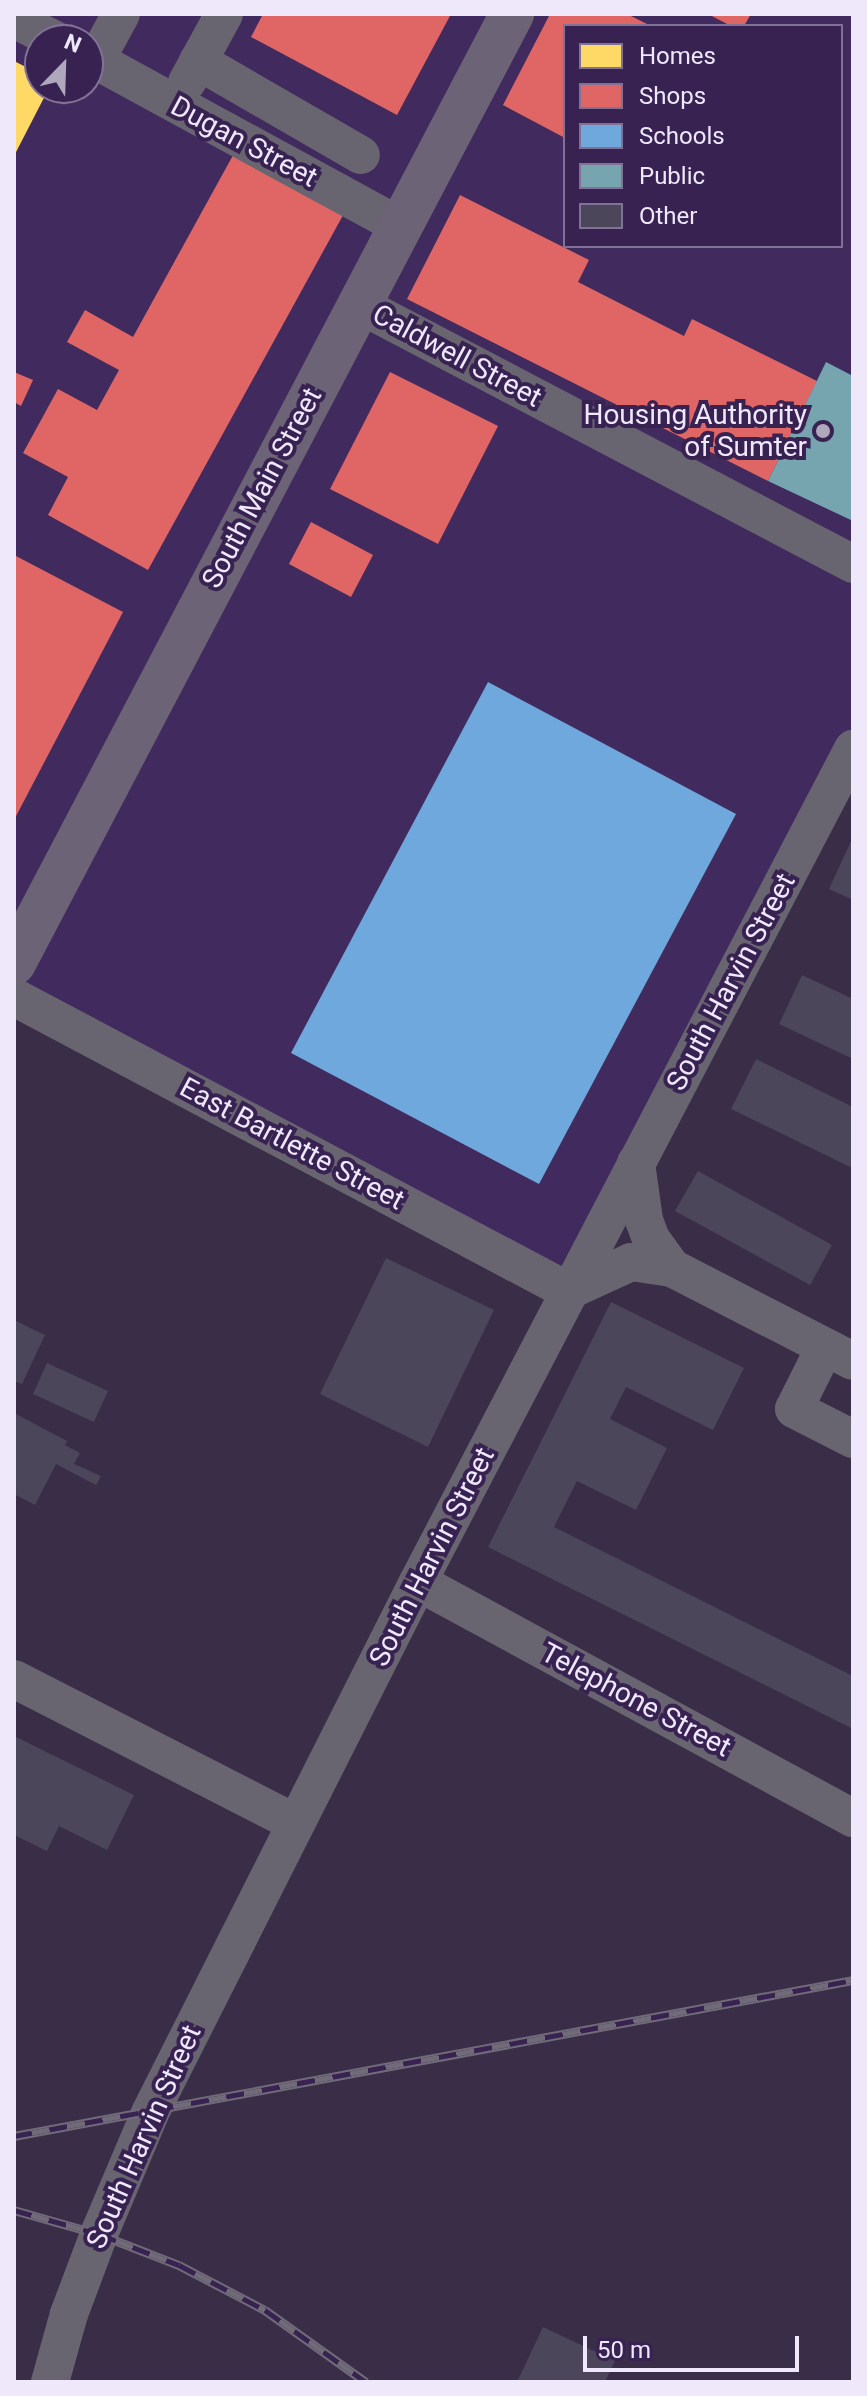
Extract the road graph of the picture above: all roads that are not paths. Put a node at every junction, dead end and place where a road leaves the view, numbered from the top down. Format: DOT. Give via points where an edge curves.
graph roads {
  1 [pos="121,14"];
  2 [pos="224,14"];
  3 [pos="512,14"];
  4 [pos="104,40"];
  5 [pos="198,61"];
  6 [pos="104,65"];
  7 [pos="175,106"];
  8 [pos="361,155"];
  9 [pos="400,226"];
  10 [pos="358,304"];
  11 [pos="853,564"];
  12 [pos="853,749"];
  13 [pos="844,790"];
  14 [pos="14,963"];
  15 [pos="14,997"];
  16 [pos="636,1163"];
  17 [pos="672,1268"];
  18 [pos="568,1291"];
  19 [pos="839,1354"];
  20 [pos="853,1439"];
  21 [pos="418,1582"];
  22 [pos="14,1679"];
  23 [pos="853,1818"];
  24 [pos="295,1823"];
  25 [pos="50,2382"];
  1 -- 4 [label="street"];
  2 -- 5 [label="street"];
  3 -- 9 [label="main road, South Main Street"];
  5 -- 7 [label="street"];
  5 -- 8 [label="street"];
  6 -- 7 [label="street, Dugan Street"];
  7 -- 9 [label="street, Dugan Street"];
  9 -- 10 [label="main road, South Main Street"];
  10 -- 11 [label="street, Caldwell Street"];
  10 -- 14 [label="main road, South Main Street"];
  12 -- 13 [label="street, South Harvin Street"];
  13 -- 16 [label="street, South Harvin Street"];
  15 -- 18 [label="street, East Bartlette Street"];
  16 -- 17 [label="street" via="644,1220"];
  16 -- 18 [label="street, South Harvin Street"];
  17 -- 18 [label="street" via="631,1262"];
  17 -- 19 [label="street"];
  18 -- 21 [label="street, South Harvin Street"];
  19 -- 20 [label="street" via="794,1409"];
  21 -- 23 [label="street, Telephone Street"];
  21 -- 24 [label="street, South Harvin Street"];
  22 -- 24 [label="street"];
  24 -- 25 [label="street, South Harvin Street" via="119,2182 69,2314"];
}
